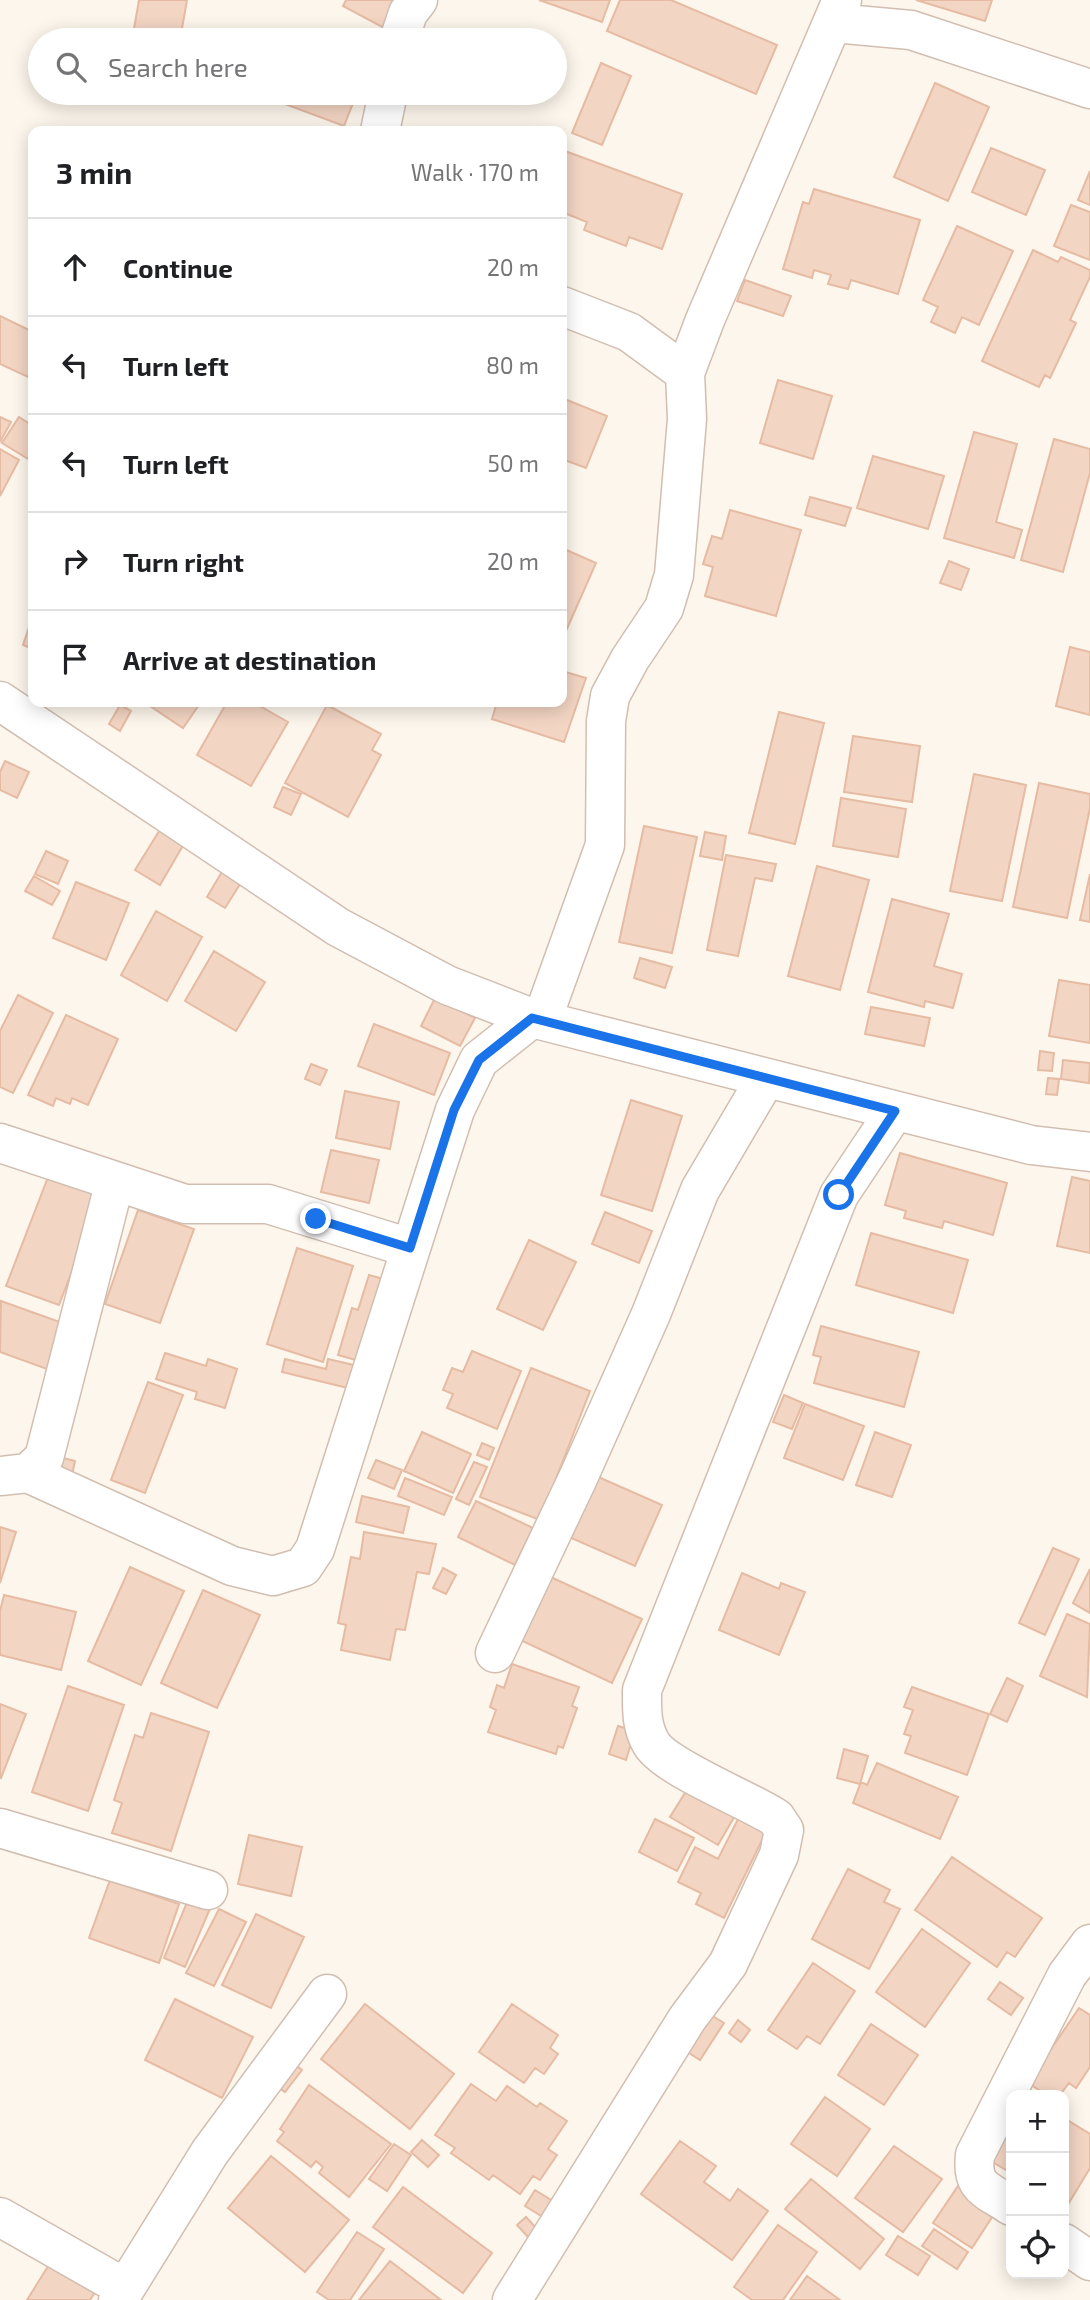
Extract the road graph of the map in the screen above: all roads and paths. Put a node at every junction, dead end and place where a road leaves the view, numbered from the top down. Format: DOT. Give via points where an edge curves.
graph roads {
  1 [pos="418,0"];
  2 [pos="838,12"];
  3 [pos="403,28"];
  4 [pos="1090,89"];
  5 [pos="385,105"];
  6 [pos="381,126"];
  7 [pos="567,308"];
  8 [pos="685,373"];
  9 [pos="0,701"];
  10 [pos="537,1019"];
  11 [pos="766,1078"];
  12 [pos="895,1111"];
  13 [pos="0,1143"];
  14 [pos="1090,1152"];
  15 [pos="116,1181"];
  16 [pos="410,1248"];
  17 [pos="14,1474"];
  18 [pos="495,1653"];
  19 [pos="0,1828"];
  20 [pos="208,1889"];
  21 [pos="1090,1944"];
  22 [pos="327,1994"];
  23 [pos="1006,2203"];
  24 [pos="0,2217"];
  25 [pos="1069,2246"];
  26 [pos="1090,2261"];
  27 [pos="121,2294"];
  28 [pos="512,2300"];
  1 -- 3 [label="street"];
  2 -- 4 [label="street" via="911,30"];
  2 -- 8 [label="street"];
  5 -- 6 [label="street"];
  7 -- 8 [label="street" via="629,332"];
  8 -- 10 [label="street" via="687,419 674,575 664,608 610,696 605,845"];
  9 -- 10 [label="street" via="338,927 447,985"];
  10 -- 11 [label="street"];
  10 -- 16 [label="street" via="479,1060 454,1110"];
  11 -- 12 [label="street"];
  11 -- 18 [label="street" via="700,1191 623,1377"];
  12 -- 14 [label="street" via="1031,1145"];
  12 -- 28 [label="street" via="839,1195 642,1690 642,1722 652,1746 776,1818 784,1830 779,1854 727,1964 687,2019"];
  13 -- 15 [label="street"];
  15 -- 16 [label="street" via="185,1204 268,1204"];
  15 -- 17 [label="street" via="44,1458"];
  16 -- 17 [label="street" via="315,1549 303,1567 273,1576 232,1566"];
  19 -- 20 [label="street"];
  21 -- 23 [label="street" via="1067,1975 975,2155 977,2184"];
  22 -- 27 [label="street" via="211,2152"];
  24 -- 27 [label="street"];
  25 -- 26 [label="street"];
}
